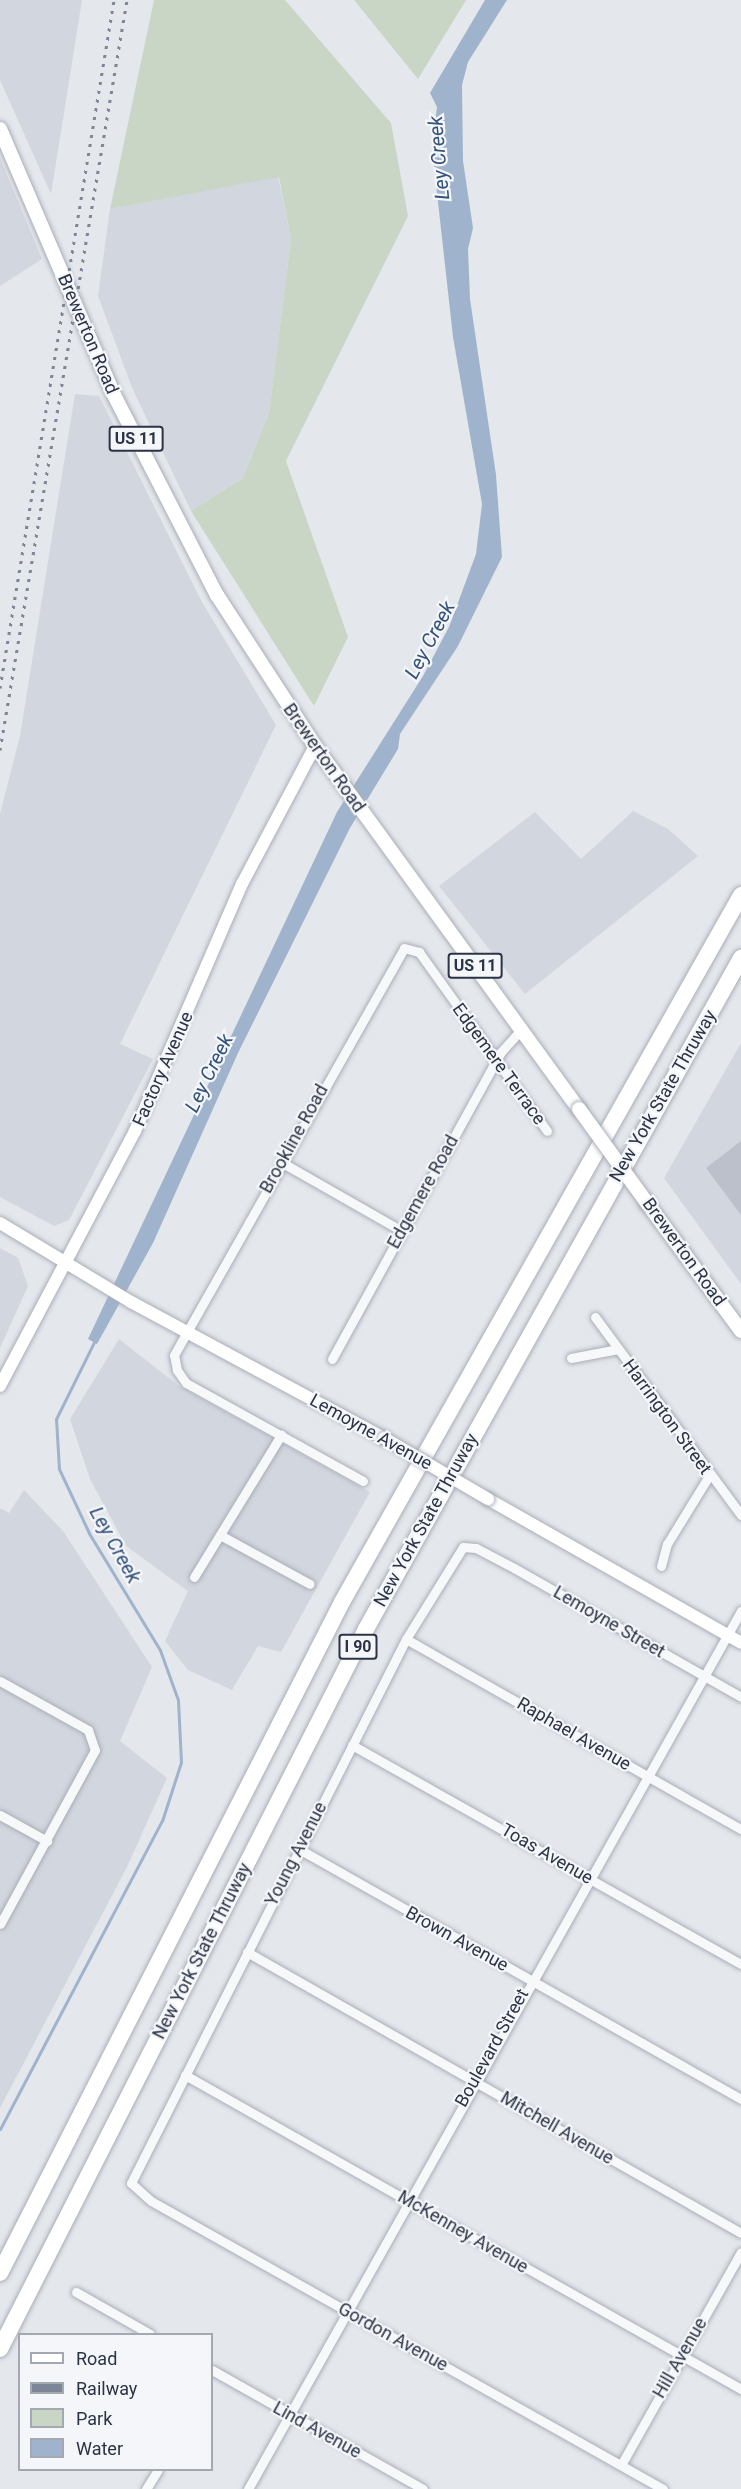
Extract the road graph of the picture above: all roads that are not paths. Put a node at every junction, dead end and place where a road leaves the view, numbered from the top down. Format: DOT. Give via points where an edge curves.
graph roads {
  1 [pos="0,129"];
  2 [pos="315,746"];
  3 [pos="741,895"];
  4 [pos="404,948"];
  5 [pos="741,958"];
  6 [pos="521,1030"];
  7 [pos="496,1060"];
  8 [pos="547,1131"];
  9 [pos="281,1162"];
  10 [pos="0,1223"];
  11 [pos="402,1231"];
  12 [pos="64,1260"];
  13 [pos="595,1317"];
  14 [pos="741,1331"];
  15 [pos="185,1332"];
  16 [pos="618,1349"];
  17 [pos="571,1358"];
  18 [pos="332,1359"];
  19 [pos="0,1386"];
  20 [pos="281,1434"];
  21 [pos="710,1474"];
  22 [pos="363,1481"];
  23 [pos="741,1515"];
  24 [pos="220,1535"];
  25 [pos="476,1548"];
  26 [pos="661,1566"];
  27 [pos="194,1577"];
  28 [pos="310,1584"];
  29 [pos="741,1611"];
  30 [pos="726,1636"];
  31 [pos="406,1639"];
  32 [pos="741,1643"];
  33 [pos="703,1676"];
  34 [pos="0,1681"];
  35 [pos="741,1697"];
  36 [pos="352,1745"];
  37 [pos="646,1775"];
  38 [pos="0,1815"];
  39 [pos="741,1829"];
  40 [pos="47,1841"];
  41 [pos="299,1849"];
  42 [pos="588,1877"];
  43 [pos="0,1924"];
  44 [pos="247,1952"];
  45 [pos="741,1964"];
  46 [pos="530,1980"];
  47 [pos="184,2075"];
  48 [pos="474,2080"];
  49 [pos="741,2099"];
  50 [pos="132,2178"];
  51 [pos="407,2200"];
  52 [pos="741,2233"];
  53 [pos="741,2252"];
  54 [pos="0,2274"];
  55 [pos="76,2292"];
  56 [pos="346,2310"];
  57 [pos="148,2333"];
  58 [pos="0,2349"];
  59 [pos="682,2356"];
  60 [pos="213,2371"];
  61 [pos="741,2389"];
  62 [pos="288,2413"];
  63 [pos="621,2464"];
  64 [pos="157,2471"];
  65 [pos="146,2489"];
  66 [pos="248,2489"];
  67 [pos="423,2489"];
  68 [pos="663,2489"];
  1 -- 2 [label="main road, Brewerton Road / US 11" via="114,395 177,522 269,680"];
  2 -- 6 [label="main road, Brewerton Road / US 11"];
  2 -- 12 [label="street, Factory Avenue" via="243,884 145,1112"];
  3 -- 54 [label="highway, New York State Thruway / I 90" via="342,1602"];
  4 -- 7 [label="street, Edgemere Terrace" via="419,952"];
  4 -- 9 [label="street, Brookline Road"];
  5 -- 58 [label="highway, New York State Thruway / I 90" via="366,1629"];
  6 -- 7 [label="street, Edgemere Road"];
  6 -- 14 [label="main road, Brewerton Road / US 11, bridge"];
  7 -- 8 [label="street, Edgemere Terrace"];
  7 -- 11 [label="street, Edgemere Road"];
  9 -- 11 [label="street"];
  9 -- 15 [label="street, Brookline Road"];
  10 -- 12 [label="street, Lemoyne Avenue"];
  11 -- 18 [label="street, Edgemere Road"];
  12 -- 15 [label="street, Lemoyne Avenue"];
  12 -- 19 [label="street, Factory Avenue"];
  13 -- 16 [label="street, Harrington Street"];
  15 -- 20 [label="street, Brookline Road" via="174,1355 180,1377"];
  15 -- 30 [label="street, Lemoyne Avenue, bridge" via="384,1438"];
  16 -- 17 [label="street"];
  16 -- 21 [label="street, Harrington Street"];
  20 -- 22 [label="street"];
  20 -- 24 [label="street"];
  21 -- 23 [label="street, Harrington Street"];
  21 -- 26 [label="street" via="668,1544"];
  24 -- 27 [label="street"];
  24 -- 28 [label="street"];
  25 -- 31 [label="street, Young Avenue" via="457,1552"];
  25 -- 33 [label="street, Lemoyne Street"];
  29 -- 30 [label="street, Boulevard Street"];
  30 -- 32 [label="street, Lemoyne Avenue"];
  30 -- 33 [label="street, Boulevard Street"];
  31 -- 36 [label="street, Young Avenue"];
  31 -- 37 [label="street, Raphael Avenue"];
  33 -- 35 [label="street, Lemoyne Street"];
  33 -- 37 [label="street, Boulevard Street"];
  34 -- 40 [label="street" via="88,1730 94,1738 93,1759"];
  36 -- 41 [label="street, Young Avenue"];
  36 -- 42 [label="street, Toas Avenue"];
  37 -- 39 [label="street, Raphael Avenue"];
  37 -- 42 [label="street, Boulevard Street"];
  38 -- 40 [label="street"];
  40 -- 43 [label="street"];
  41 -- 44 [label="street, Young Avenue"];
  41 -- 46 [label="street, Brown Avenue"];
  42 -- 45 [label="street, Toas Avenue"];
  42 -- 46 [label="street, Boulevard Street"];
  44 -- 47 [label="street, Young Avenue"];
  44 -- 48 [label="street, Mitchell Avenue"];
  46 -- 48 [label="street, Boulevard Street"];
  46 -- 49 [label="street, Brown Avenue"];
  47 -- 50 [label="street, Young Avenue"];
  47 -- 51 [label="street, McKenney Avenue"];
  48 -- 51 [label="street, Boulevard Street"];
  48 -- 52 [label="street, Mitchell Avenue"];
  50 -- 56 [label="street, Gordon Avenue" via="135,2190 151,2201"];
  51 -- 56 [label="street, Boulevard Street"];
  51 -- 59 [label="street, McKenney Avenue"];
  53 -- 59 [label="street, Hill Avenue"];
  55 -- 57 [label="street"];
  56 -- 62 [label="street, Boulevard Street"];
  56 -- 63 [label="street, Gordon Avenue"];
  59 -- 61 [label="street, McKenney Avenue"];
  59 -- 63 [label="street, Hill Avenue"];
  60 -- 62 [label="street, Lind Avenue"];
  62 -- 66 [label="street, Boulevard Street"];
  62 -- 67 [label="street, Lind Avenue"];
  63 -- 68 [label="street, Gordon Avenue"];
  64 -- 65 [label="street"];
}
